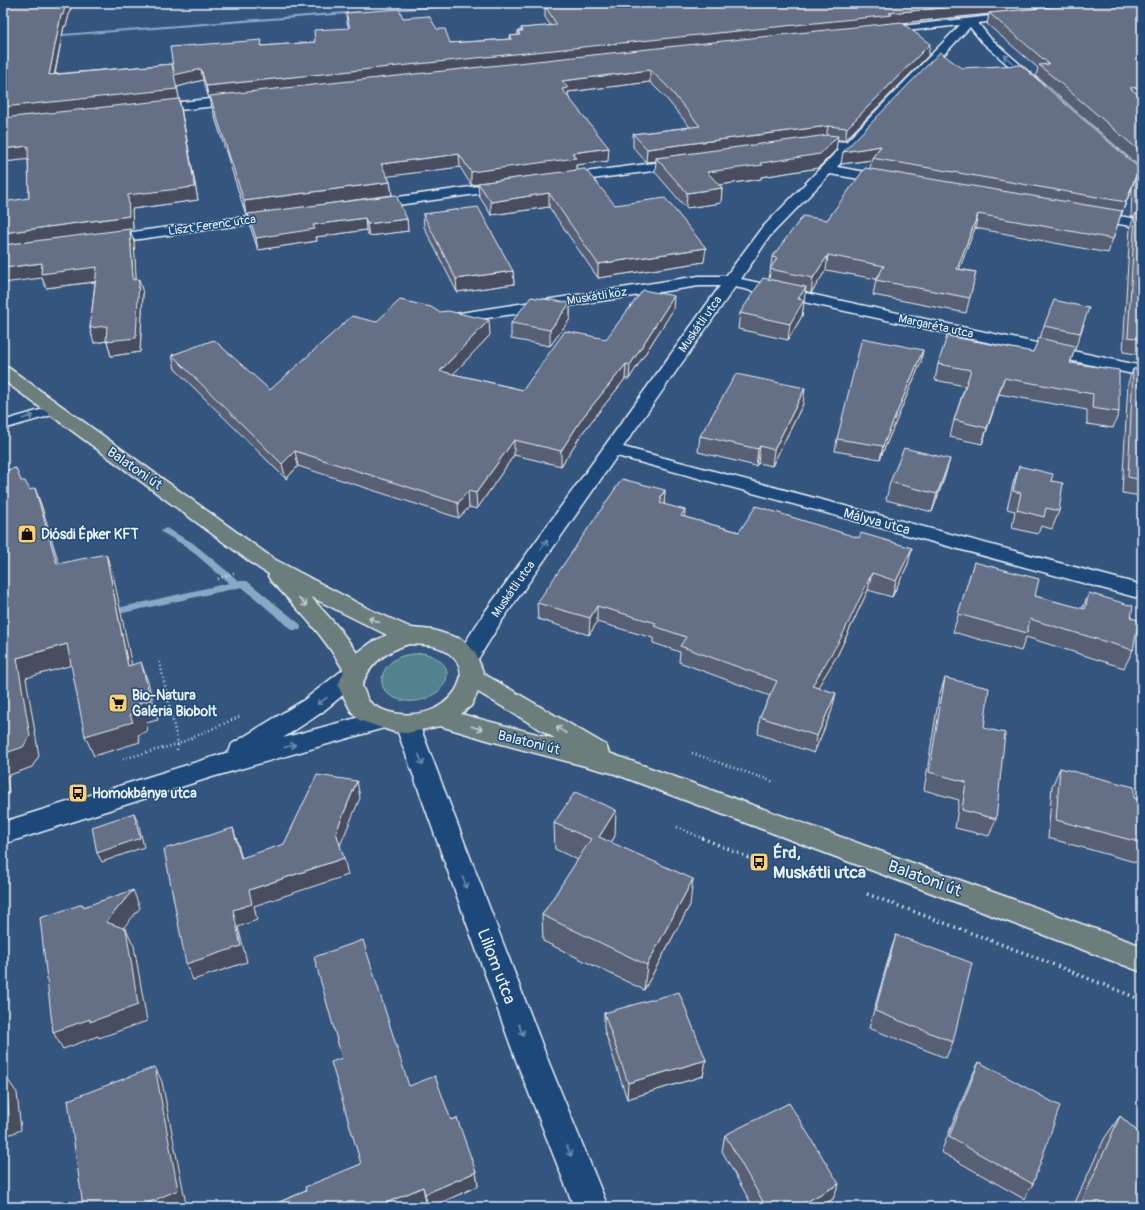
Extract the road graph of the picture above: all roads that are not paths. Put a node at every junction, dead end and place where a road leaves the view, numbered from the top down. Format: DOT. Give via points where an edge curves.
graph roads {
  1 [pos="1030,15"];
  2 [pos="970,21"];
  3 [pos="866,32"];
  4 [pos="1044,91"];
  5 [pos="249,99"];
  6 [pos="138,111"];
  7 [pos="849,146"];
  8 [pos="794,148"];
  9 [pos="700,161"];
  10 [pos="828,169"];
  11 [pos="549,181"];
  12 [pos="906,183"];
  13 [pos="518,185"];
  14 [pos="359,206"];
  15 [pos="1079,213"];
  16 [pos="296,214"];
  17 [pos="1142,224"];
  18 [pos="90,242"];
  19 [pos="730,281"];
  20 [pos="441,320"];
  21 [pos="1142,371"];
  22 [pos="3,372"];
  23 [pos="54,410"];
  24 [pos="3,425"];
  25 [pos="611,449"];
  26 [pos="267,564"];
  27 [pos="1142,592"];
  28 [pos="409,636"];
  29 [pos="470,668"];
  30 [pos="353,673"];
  31 [pos="440,717"];
  32 [pos="394,722"];
  33 [pos="619,764"];
  34 [pos="212,767"];
  35 [pos="3,833"];
  36 [pos="1142,959"];
  37 [pos="591,1207"];
  1 -- 2 [label="street"];
  2 -- 3 [label="street"];
  4 -- 2 [label="street, one-way" via="986,40"];
  2 -- 7 [label="street, Muskátli utca"];
  5 -- 6 [label="street"];
  7 -- 8 [label="street" via="826,144"];
  7 -- 10 [label="street, Muskátli utca"];
  9 -- 11 [label="street"];
  10 -- 12 [label="street"];
  10 -- 19 [label="street, Muskátli utca" via="765,232"];
  13 -- 14 [label="street"];
  15 -- 17 [label="street"];
  16 -- 18 [label="street, Liszt Ferenc utca"];
  19 -- 20 [label="street, Muskátli köz" via="699,281"];
  19 -- 21 [label="street, Margaréta utca"];
  19 -- 25 [label="street, Muskátli utca"];
  22 -- 23 [label="main road, Balatoni út"];
  24 -- 23 [label="lane, one-way"];
  23 -- 26 [label="main road, Balatoni út"];
  25 -- 27 [label="street, Mályva utca"];
  29 -- 25 [label="street, Muskátli utca, one-way" via="493,618"];
  28 -- 26 [label="main road, Balatoni út, one-way" via="361,614"];
  26 -- 30 [label="main road, Balatoni út, one-way" via="331,632 344,650"];
  28 -- 29 [label="main road" via="433,638 453,645"];
  28 -- 30 [label="main road" via="391,641 371,652"];
  29 -- 31 [label="main road" via="463,700"];
  33 -- 29 [label="main road, Balatoni út, one-way"];
  30 -- 32 [label="main road" via="350,686 359,705 368,714"];
  30 -- 34 [label="street, one-way" via="329,696 291,722"];
  31 -- 32 [label="main road"];
  31 -- 33 [label="main road, Balatoni út, one-way"];
  34 -- 32 [label="street, one-way"];
  32 -- 37 [label="street, Liliom utca, one-way"];
  33 -- 36 [label="main road, Balatoni út"];
  34 -- 35 [label="street"];
}
